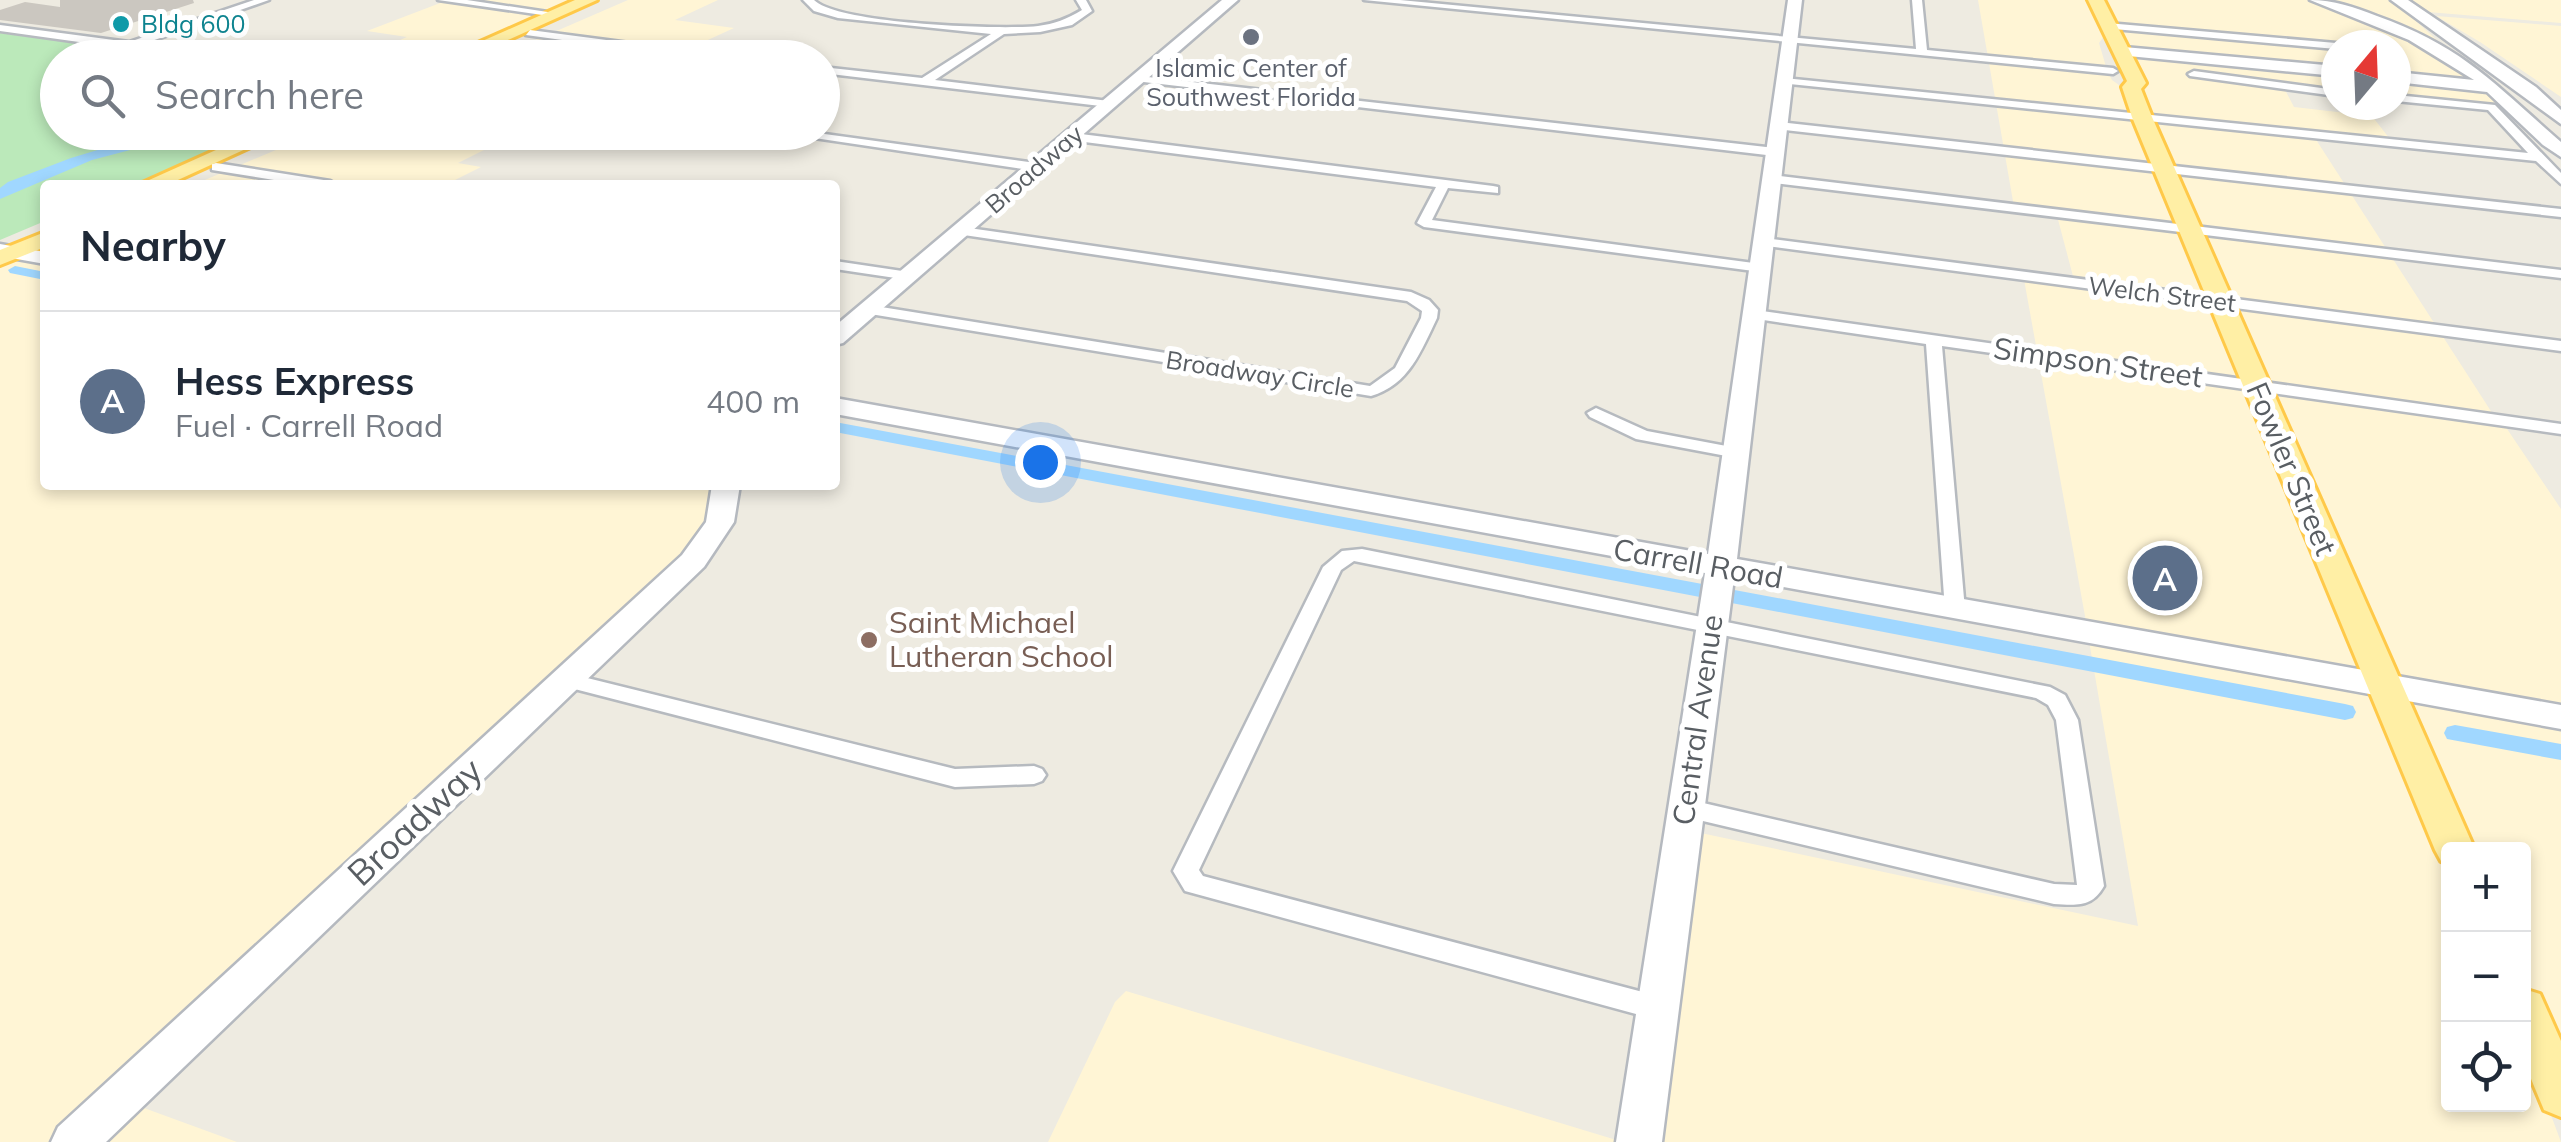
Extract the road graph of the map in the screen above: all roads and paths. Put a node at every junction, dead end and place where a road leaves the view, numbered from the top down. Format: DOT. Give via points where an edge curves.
graph roads {
  1 [pos="264,0"];
  2 [pos="443,0"];
  3 [pos="589,0"];
  4 [pos="608,0"];
  5 [pos="808,0"];
  6 [pos="1081,0"];
  7 [pos="1232,0"];
  8 [pos="1370,0"];
  9 [pos="1795,0"];
  10 [pos="1917,0"];
  11 [pos="2096,0"];
  12 [pos="2317,0"];
  13 [pos="2398,0"];
  14 [pos="551,16"];
  15 [pos="0,28"];
  16 [pos="1000,32"];
  17 [pos="530,33"];
  18 [pos="90,40"];
  19 [pos="143,40"];
  20 [pos="494,40"];
  21 [pos="514,40"];
  22 [pos="584,40"];
  23 [pos="1790,40"];
  24 [pos="2112,42"];
  25 [pos="2321,46"];
  26 [pos="1922,52"];
  27 [pos="2230,60"];
  28 [pos="2321,69"];
  29 [pos="840,72"];
  30 [pos="2194,74"];
  31 [pos="2125,77"];
  32 [pos="1139,79"];
  33 [pos="2411,79"];
  34 [pos="1784,81"];
  35 [pos="924,82"];
  36 [pos="2492,87"];
  37 [pos="2530,90"];
  38 [pos="2321,91"];
  39 [pos="2411,100"];
  40 [pos="1110,104"];
  41 [pos="2142,118"];
  42 [pos="2561,119"];
  43 [pos="1778,126"];
  44 [pos="1073,136"];
  45 [pos="840,140"];
  46 [pos="232,150"];
  47 [pos="254,150"];
  48 [pos="1775,152"];
  49 [pos="2561,152"];
  50 [pos="2540,158"];
  51 [pos="216,167"];
  52 [pos="1036,167"];
  53 [pos="2164,169"];
  54 [pos="1771,179"];
  55 [pos="161,180"];
  56 [pos="185,180"];
  57 [pos="298,180"];
  58 [pos="2561,180"];
  59 [pos="1444,184"];
  60 [pos="1492,190"];
  61 [pos="2561,213"];
  62 [pos="2190,229"];
  63 [pos="40,231"];
  64 [pos="962,231"];
  65 [pos="40,241"];
  66 [pos="1764,242"];
  67 [pos="3,252"];
  68 [pos="40,257"];
  69 [pos="840,266"];
  70 [pos="1761,268"];
  71 [pos="2561,274"];
  72 [pos="909,276"];
  73 [pos="2220,302"];
  74 [pos="869,310"];
  75 [pos="1755,315"];
  76 [pos="840,334"];
  77 [pos="1934,340"];
  78 [pos="2561,346"];
  79 [pos="2255,385"];
  80 [pos="840,407"];
  81 [pos="1596,413"];
  82 [pos="2561,430"];
  83 [pos="1737,453"];
  84 [pos="725,490"];
  85 [pos="1716,596"];
  86 [pos="1955,610"];
  87 [pos="568,680"];
  88 [pos="2383,683"];
  89 [pos="2561,717"];
  90 [pos="1034,775"];
  91 [pos="1686,808"];
  92 [pos="2452,842"];
  93 [pos="1658,1008"];
  94 [pos="2530,1022"];
  95 [pos="2561,1095"];
  96 [pos="74,1142"];
  97 [pos="1639,1142"];
  1 -- 19 [label="street"];
  2 -- 14 [label="street"];
  3 -- 14 [label="main road"];
  4 -- 17 [label="main road"];
  5 -- 16 [label="street" via="838,14"];
  6 -- 16 [label="street" via="1087,11 1074,21"];
  7 -- 32 [label="street, Broadway"];
  8 -- 23 [label="street"];
  9 -- 23 [label="street, Central Avenue"];
  10 -- 26 [label="street"];
  11 -- 24 [label="main road, Fowler Street"];
  12 -- 36 [label="street" via="2421,40"];
  13 -- 37 [label="street"];
  14 -- 17 [label="main road"];
  14 -- 20 [label="main road"];
  15 -- 18 [label="street"];
  16 -- 35 [label="street"];
  17 -- 21 [label="main road"];
  17 -- 22 [label="street"];
  23 -- 26 [label="street"];
  23 -- 34 [label="street, Central Avenue"];
  24 -- 25 [label="street"];
  24 -- 27 [label="street"];
  24 -- 31 [label="main road, Fowler Street"];
  26 -- 31 [label="street"];
  27 -- 28 [label="street"];
  27 -- 31 [label="street" via="2158,62"];
  29 -- 35 [label="street"];
  30 -- 38 [label="street"];
  31 -- 41 [label="main road, Fowler Street"];
  32 -- 40 [label="street, Broadway"];
  32 -- 48 [label="street"];
  33 -- 36 [label="street"];
  34 -- 41 [label="street"];
  34 -- 43 [label="street, Central Avenue"];
  35 -- 40 [label="street"];
  36 -- 37 [label="street"];
  36 -- 49 [label="street"];
  37 -- 42 [label="street"];
  39 -- 50 [label="street" via="2491,108"];
  40 -- 44 [label="street, Broadway"];
  41 -- 50 [label="street"];
  41 -- 53 [label="main road, Fowler Street"];
  43 -- 48 [label="street, Central Avenue"];
  43 -- 53 [label="street"];
  44 -- 52 [label="street, Broadway"];
  44 -- 59 [label="street"];
  45 -- 52 [label="street"];
  46 -- 55 [label="main road"];
  47 -- 51 [label="main road"];
  48 -- 54 [label="street, Central Avenue"];
  50 -- 58 [label="street"];
  51 -- 56 [label="main road"];
  51 -- 57 [label="street"];
  52 -- 64 [label="street, Broadway"];
  53 -- 61 [label="street"];
  53 -- 62 [label="main road, Fowler Street"];
  54 -- 62 [label="street"];
  54 -- 66 [label="street, Central Avenue"];
  59 -- 60 [label="street"];
  59 -- 70 [label="street" via="1424,222"];
  62 -- 71 [label="street"];
  62 -- 73 [label="main road, Fowler Street"];
  63 -- 67 [label="main road"];
  64 -- 72 [label="street, Broadway"];
  64 -- 74 [label="street, Broadway Circle" via="1411,297 1424,302 1429,318 1398,378 1371,390"];
  65 -- 67 [label="main road"];
  66 -- 70 [label="street, Central Avenue"];
  66 -- 73 [label="street, Welch Street"];
  67 -- 68 [label="street"];
  69 -- 72 [label="street"];
  70 -- 75 [label="street, Central Avenue"];
  72 -- 74 [label="street, Broadway"];
  73 -- 78 [label="street, Welch Street"];
  73 -- 79 [label="main road, Fowler Street"];
  74 -- 76 [label="street, Broadway"];
  75 -- 77 [label="street, Simpson Street"];
  75 -- 83 [label="street, Central Avenue"];
  77 -- 79 [label="street, Simpson Street"];
  77 -- 86 [label="street"];
  79 -- 82 [label="street, Simpson Street"];
  79 -- 88 [label="main road, Fowler Street"];
  80 -- 85 [label="street, Carrell Road"];
  81 -- 83 [label="street" via="1642,435"];
  83 -- 85 [label="street, Central Avenue"];
  84 -- 87 [label="street, Broadway" via="720,522 704,549"];
  85 -- 86 [label="street, Carrell Road"];
  85 -- 91 [label="street, Central Avenue"];
  85 -- 91 [label="street" via="2050,696 2067,720 2091,886 2083,894 2054,894"];
  85 -- 93 [label="street" via="1349,556 1333,568 1186,872 1194,884"];
  86 -- 88 [label="street, Carrell Road"];
  87 -- 90 [label="street" via="955,778"];
  87 -- 96 [label="street, Broadway"];
  88 -- 89 [label="street, Carrell Road"];
  88 -- 92 [label="main road, Fowler Street"];
  91 -- 93 [label="street, Central Avenue"];
  93 -- 97 [label="street, Central Avenue"];
  94 -- 95 [label="main road"];
}
